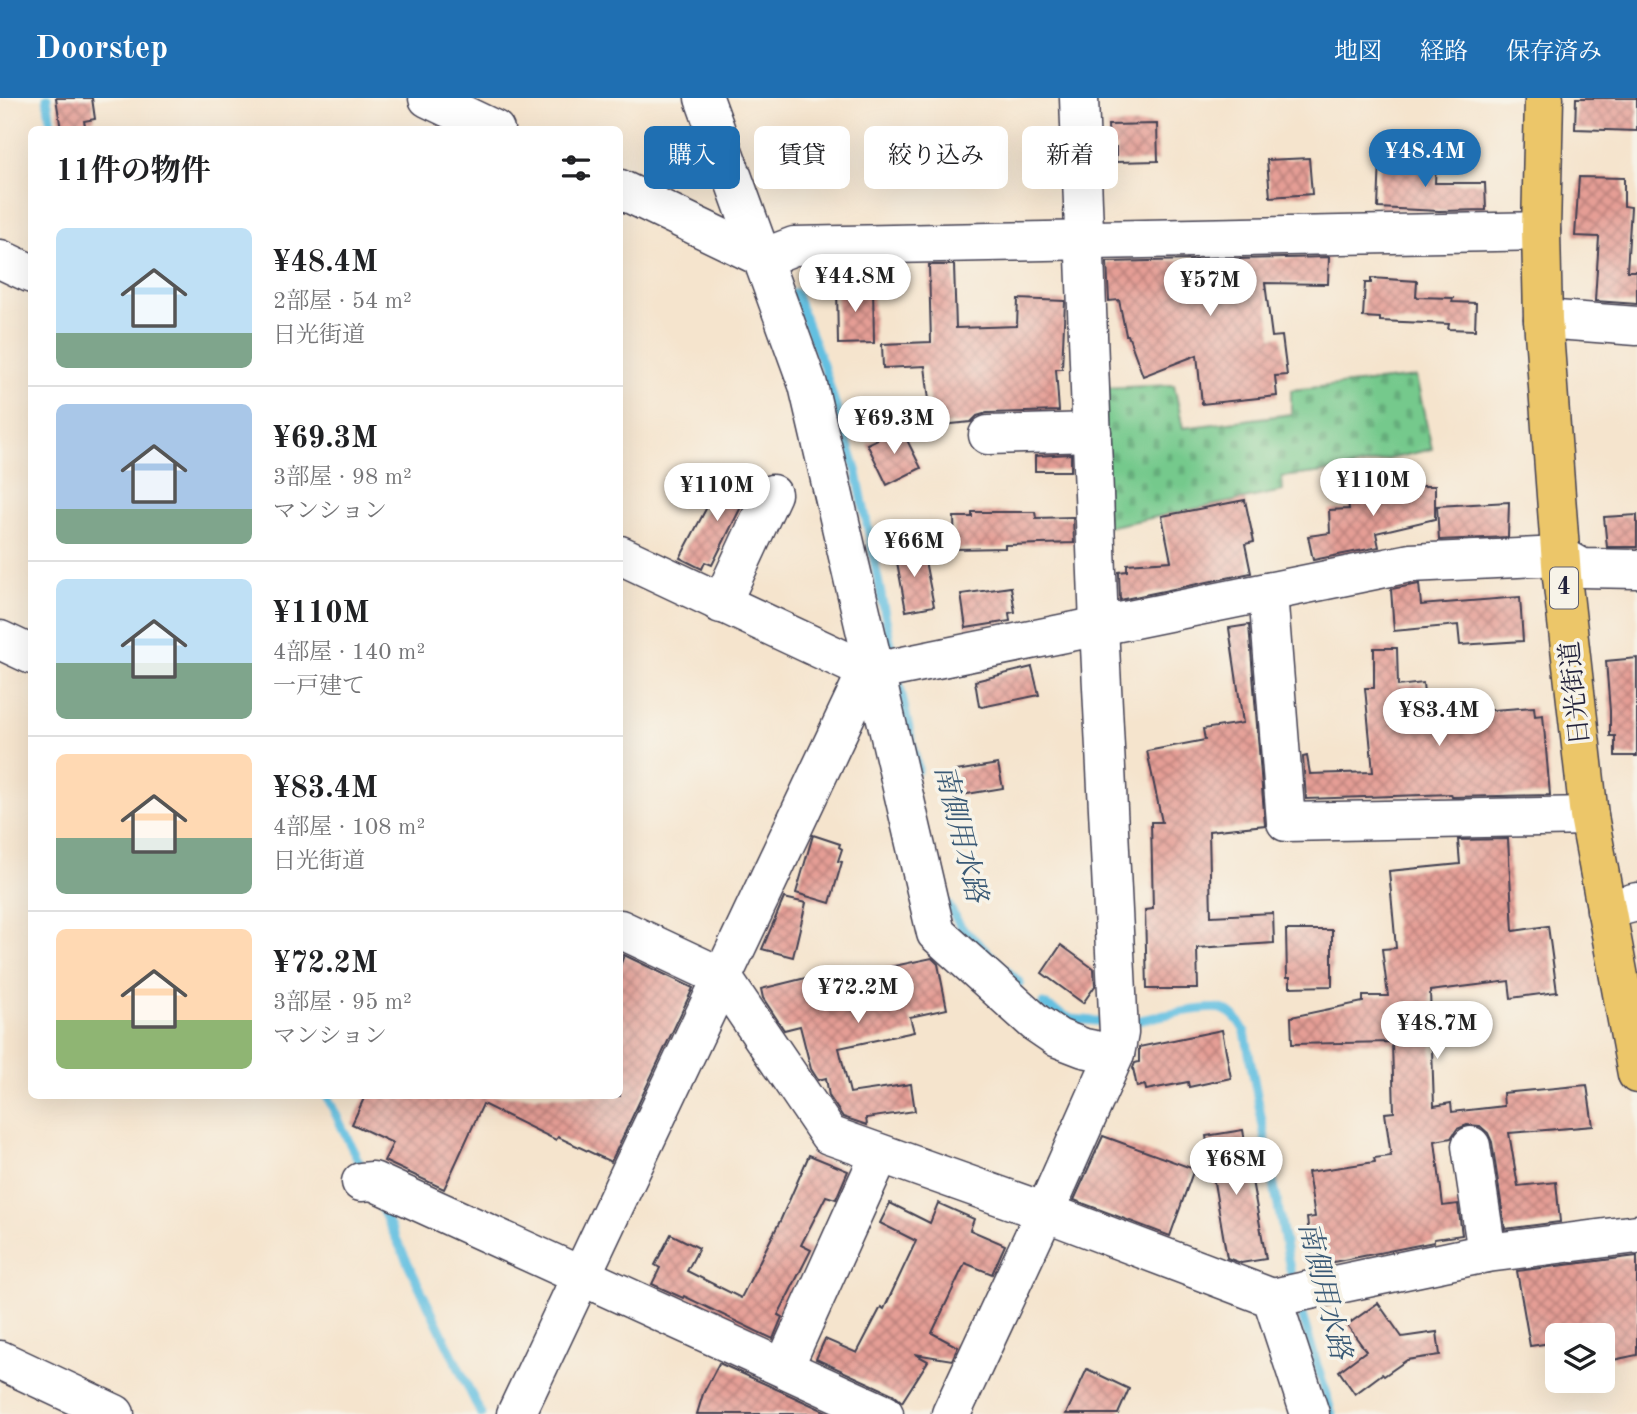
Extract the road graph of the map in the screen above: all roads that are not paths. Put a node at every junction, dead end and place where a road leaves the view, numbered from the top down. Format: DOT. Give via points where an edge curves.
graph roads {
  1 [pos="428,98"];
  2 [pos="704,98"];
  3 [pos="1079,98"];
  4 [pos="1544,98"];
  5 [pos="487,126"];
  6 [pos="623,190"];
  7 [pos="1541,231"];
  8 [pos="1084,242"];
  9 [pos="776,253"];
  10 [pos="0,259"];
  11 [pos="28,272"];
  12 [pos="1542,319"];
  13 [pos="1637,326"];
  14 [pos="1091,432"];
  15 [pos="988,435"];
  16 [pos="772,494"];
  17 [pos="623,556"];
  18 [pos="1561,556"];
  19 [pos="1637,569"];
  20 [pos="1268,592"];
  21 [pos="721,604"];
  22 [pos="1099,626"];
  23 [pos="0,640"];
  24 [pos="28,653"];
  25 [pos="885,669"];
  26 [pos="1589,816"];
  27 [pos="1622,906"];
  28 [pos="623,930"];
  29 [pos="722,977"];
  30 [pos="1117,1031"];
  31 [pos="1637,1074"];
  32 [pos="1471,1146"];
  33 [pos="880,1154"];
  34 [pos="361,1182"];
  35 [pos="1045,1212"];
  36 [pos="1637,1234"];
  37 [pos="1487,1253"];
  38 [pos="581,1274"];
  39 [pos="1289,1294"];
  40 [pos="0,1360"];
  41 [pos="784,1367"];
  42 [pos="115,1414"];
  43 [pos="516,1414"];
  44 [pos="884,1414"];
  45 [pos="951,1414"];
  46 [pos="1310,1414"];
  1 -- 5 [label="street"];
  2 -- 9 [label="street"];
  3 -- 8 [label="street"];
  4 -- 7 [label="highway, 日光街道 / 4"];
  6 -- 9 [label="street"];
  7 -- 8 [label="street"];
  7 -- 12 [label="highway, 日光街道 / 4"];
  8 -- 9 [label="street"];
  8 -- 14 [label="street"];
  9 -- 25 [label="street"];
  10 -- 11 [label="street"];
  12 -- 13 [label="street"];
  12 -- 18 [label="highway, 日光街道 / 4"];
  14 -- 15 [label="street"];
  14 -- 22 [label="street"];
  16 -- 21 [label="street"];
  17 -- 21 [label="street"];
  18 -- 19 [label="street" via="1582,568"];
  18 -- 20 [label="street" via="1410,563"];
  18 -- 26 [label="highway, 日光街道 / 4"];
  20 -- 22 [label="street"];
  20 -- 26 [label="street" via="1286,822"];
  21 -- 25 [label="street"];
  22 -- 25 [label="street"];
  22 -- 30 [label="street"];
  23 -- 24 [label="street"];
  25 -- 29 [label="street"];
  25 -- 30 [label="street" via="936,933 1058,1038 1084,1048"];
  26 -- 27 [label="highway, 日光街道 / 4"];
  27 -- 31 [label="highway, 日光街道 / 4"];
  28 -- 29 [label="street"];
  29 -- 33 [label="street" via="829,1135"];
  29 -- 38 [label="street"];
  30 -- 35 [label="street"];
  32 -- 37 [label="street"];
  33 -- 35 [label="street"];
  33 -- 41 [label="street"];
  34 -- 38 [label="street" via="373,1181"];
  35 -- 39 [label="street"];
  35 -- 45 [label="street"];
  36 -- 37 [label="street"];
  37 -- 39 [label="street"];
  38 -- 41 [label="street"];
  38 -- 43 [label="street"];
  39 -- 46 [label="street"];
  40 -- 42 [label="street"];
  41 -- 44 [label="street"];
}
